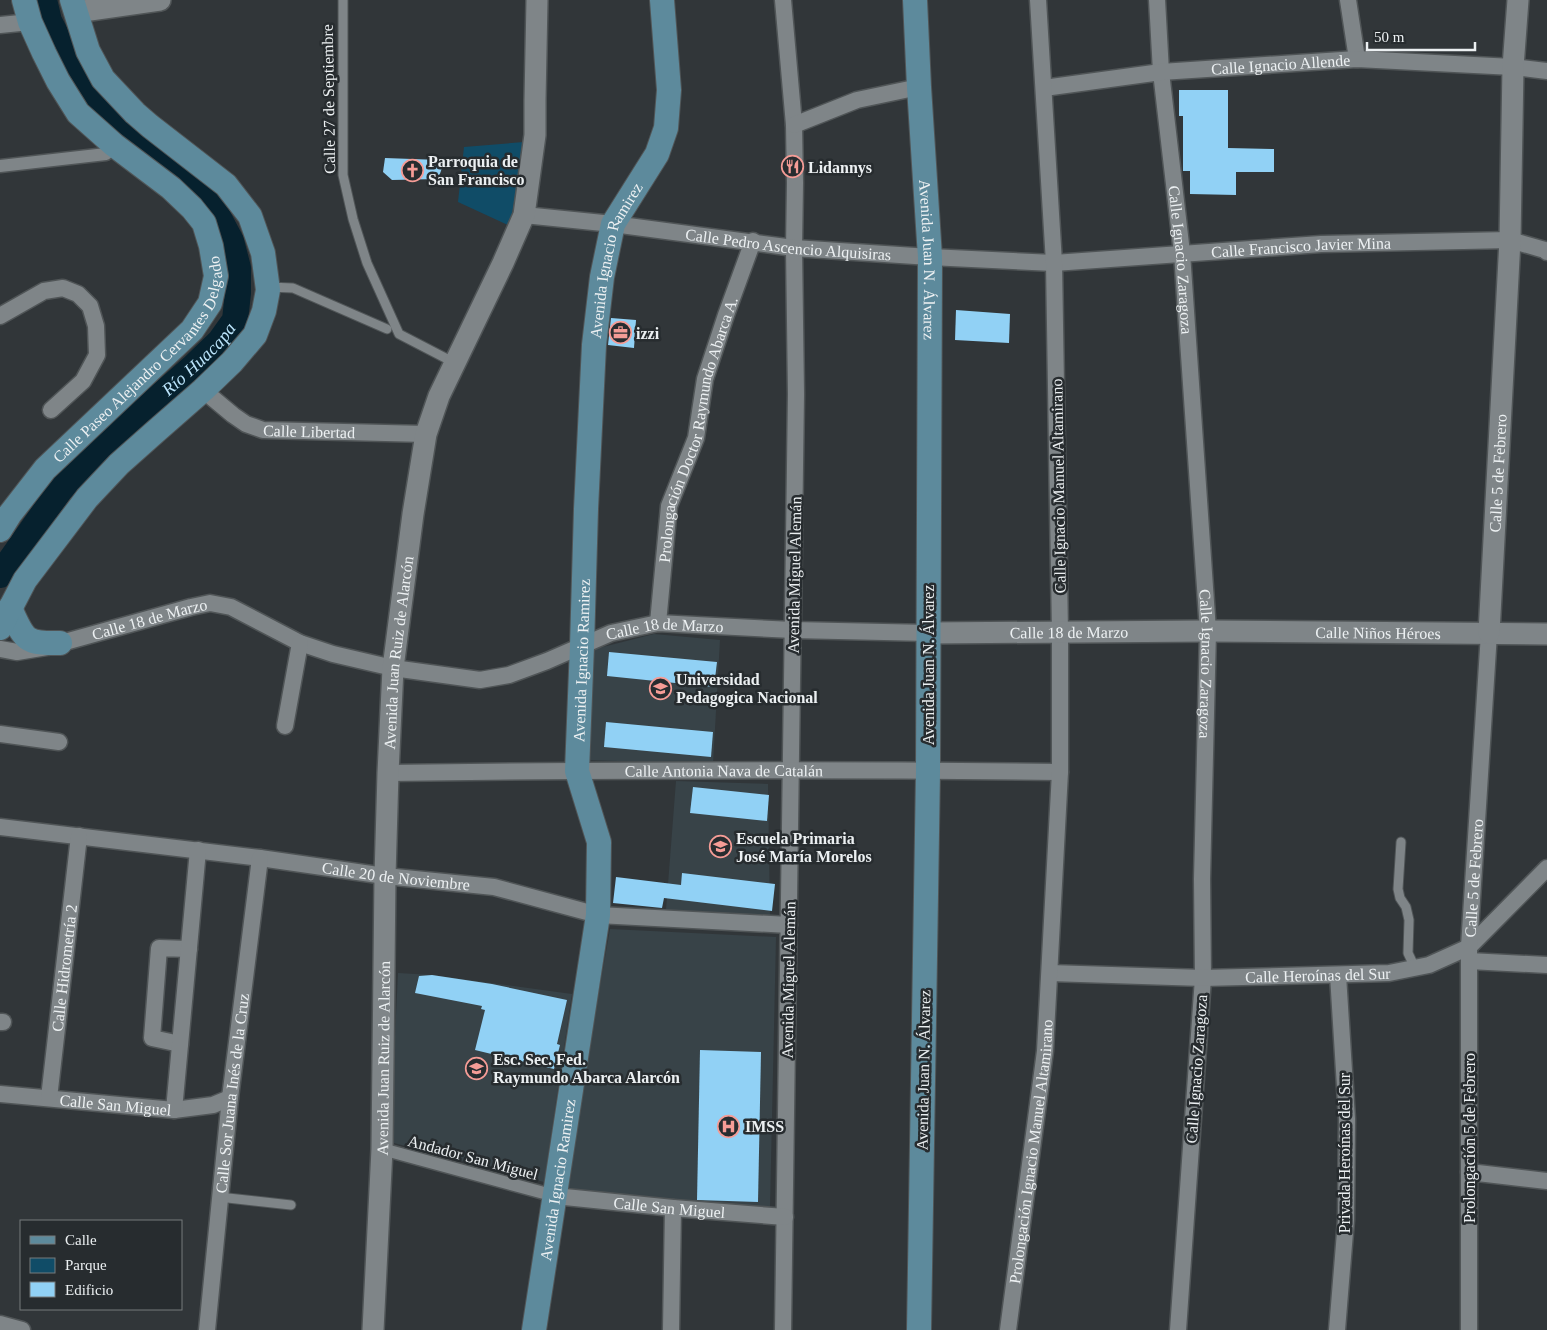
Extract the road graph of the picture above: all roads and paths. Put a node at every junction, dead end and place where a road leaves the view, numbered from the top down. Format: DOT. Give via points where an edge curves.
graph roads {
  1 [pos="160,0"];
  2 [pos="343,0"];
  3 [pos="537,0"];
  4 [pos="662,0"];
  5 [pos="783,0"];
  6 [pos="916,0"];
  7 [pos="1038,0"];
  8 [pos="1157,0"];
  9 [pos="1348,0"];
  10 [pos="1518,0"];
  11 [pos="74,6"];
  12 [pos="27,11"];
  13 [pos="0,25"];
  14 [pos="1357,59"];
  15 [pos="1513,67"];
  16 [pos="1547,71"];
  17 [pos="1161,72"];
  18 [pos="919,86"];
  19 [pos="1044,88"];
  20 [pos="794,125"];
  21 [pos="114,145"];
  22 [pos="0,166"];
  23 [pos="524,214"];
  24 [pos="613,224"];
  25 [pos="1510,240"];
  26 [pos="753,241"];
  27 [pos="794,248"];
  28 [pos="1547,252"];
  29 [pos="1182,253"];
  30 [pos="930,257"];
  31 [pos="1054,264"];
  32 [pos="268,288"];
  33 [pos="0,316"];
  34 [pos="387,329"];
  35 [pos="456,363"];
  36 [pos="204,390"];
  37 [pos="51,410"];
  38 [pos="426,434"];
  39 [pos="0,530"];
  40 [pos="5,618"];
  41 [pos="658,623"];
  42 [pos="793,630"];
  43 [pos="1208,631"];
  44 [pos="929,633"];
  45 [pos="1060,633"];
  46 [pos="1488,633"];
  47 [pos="1547,634"];
  48 [pos="60,642"];
  49 [pos="300,643"];
  50 [pos="582,646"];
  51 [pos="0,649"];
  52 [pos="393,668"];
  53 [pos="285,726"];
  54 [pos="0,734"];
  55 [pos="59,742"];
  56 [pos="577,770"];
  57 [pos="928,770"];
  58 [pos="791,771"];
  59 [pos="1060,772"];
  60 [pos="388,773"];
  61 [pos="0,827"];
  62 [pos="79,836"];
  63 [pos="1401,842"];
  64 [pos="198,850"];
  65 [pos="260,858"];
  66 [pos="1547,868"];
  67 [pos="385,876"];
  68 [pos="598,915"];
  69 [pos="789,925"];
  70 [pos="189,948"];
  71 [pos="1469,954"];
  72 [pos="1547,964"];
  73 [pos="1415,968"];
  74 [pos="1050,973"];
  75 [pos="1338,975"];
  76 [pos="1202,978"];
  77 [pos="180,1044"];
  78 [pos="0,1094"];
  79 [pos="49,1098"];
  80 [pos="230,1098"];
  81 [pos="174,1110"];
  82 [pos="382,1149"];
  83 [pos="1469,1172"];
  84 [pos="1547,1181"];
  85 [pos="555,1196"];
  86 [pos="220,1197"];
  87 [pos="291,1205"];
  88 [pos="673,1208"];
  89 [pos="785,1217"];
  90 [pos="0,1324"];
  91 [pos="22,1330"];
  92 [pos="207,1330"];
  93 [pos="373,1330"];
  94 [pos="534,1330"];
  95 [pos="671,1330"];
  96 [pos="784,1330"];
  97 [pos="919,1330"];
  98 [pos="1008,1330"];
  99 [pos="1178,1330"];
  100 [pos="1337,1330"];
  101 [pos="1469,1330"];
  1 -- 11 [label="street"];
  2 -- 35 [label="lane, Calle 27 de Septiembre" via="343,175 367,264 399,334"];
  3 -- 23 [label="street, Avenida Juan Ruiz de Alarcón" via="535,136"];
  4 -- 24 [label="main road, Avenida Ignacio Ramirez" via="669,90 666,128 657,154"];
  5 -- 20 [label="street, Avenida Miguel Alemán"];
  6 -- 18 [label="main road, Avenida Juan N. Álvarez"];
  7 -- 19 [label="street, Calle Ignacio Manuel Altamirano"];
  8 -- 17 [label="street, Calle Ignacio Zaragoza"];
  9 -- 14 [label="street"];
  10 -- 15 [label="street, Calle 5 de Febrero"];
  11 -- 32 [label="main road" via="88,51 103,79 150,126 226,185 250,216 263,253"];
  12 -- 13 [label="street"];
  12 -- 21 [label="main road, Calle Paseo Alejandro Cervantes Delgado" via="58,81 78,113"];
  14 -- 15 [label="street, Calle Ignacio Allende"];
  14 -- 17 [label="street, Calle Ignacio Allende"];
  15 -- 16 [label="street, Calle Ignacio Allende"];
  15 -- 25 [label="street, Calle 5 de Febrero"];
  17 -- 19 [label="street, Calle Ignacio Allende"];
  17 -- 29 [label="street, Calle Ignacio Zaragoza"];
  18 -- 20 [label="street" via="857,100"];
  18 -- 30 [label="main road, Avenida Juan N. Álvarez"];
  19 -- 31 [label="street, Calle Ignacio Manuel Altamirano"];
  20 -- 27 [label="street, Avenida Miguel Alemán"];
  21 -- 22 [label="street" via="106,154"];
  21 -- 39 [label="main road, Calle Paseo Alejandro Cervantes Delgado" via="171,188 204,223 216,276 210,303 192,330 44,469"];
  23 -- 24 [label="street, Calle Pedro Ascencio Alquisiras"];
  23 -- 35 [label="street, Avenida Juan Ruiz de Alarcón"];
  24 -- 26 [label="street, Calle Pedro Ascencio Alquisiras"];
  24 -- 50 [label="main road, Avenida Ignacio Ramirez" via="594,345"];
  25 -- 28 [label="street, Calle Francisco Javier Mina"];
  25 -- 29 [label="street, Calle Francisco Javier Mina" via="1321,244"];
  25 -- 46 [label="street, Calle 5 de Febrero"];
  26 -- 27 [label="street, Calle Pedro Ascencio Alquisiras"];
  26 -- 41 [label="street, Prolongación Doctor Raymundo Abarca A." via="705,379 696,438 670,506"];
  27 -- 30 [label="street, Calle Pedro Ascencio Alquisiras"];
  27 -- 42 [label="street, Avenida Miguel Alemán"];
  29 -- 31 [label="street, Calle Francisco Javier Mina"];
  29 -- 43 [label="street, Calle Ignacio Zaragoza"];
  30 -- 31 [label="street, Calle Pedro Ascencio Alquisiras"];
  30 -- 44 [label="main road, Avenida Juan N. Álvarez"];
  31 -- 45 [label="street, Calle Ignacio Manuel Altamirano"];
  32 -- 34 [label="lane" via="293,288"];
  32 -- 36 [label="main road" via="255,335"];
  33 -- 37 [label="street" via="44,290 63,288 78,294 90,306 96,326 97,354 83,381"];
  35 -- 38 [label="street, Avenida Juan Ruiz de Alarcón" via="439,396"];
  36 -- 38 [label="street, Calle Libertad" via="246,424 263,430"];
  36 -- 40 [label="main road" via="140,445 87,498 25,580"];
  38 -- 52 [label="street, Avenida Juan Ruiz de Alarcón"];
  40 -- 48 [label="main road" via="25,637 38,643"];
  41 -- 42 [label="street, Calle 18 de Marzo"];
  41 -- 50 [label="street, Calle 18 de Marzo" via="611,633"];
  42 -- 44 [label="street, Calle 18 de Marzo"];
  42 -- 58 [label="street, Avenida Miguel Alemán"];
  43 -- 45 [label="street, Calle 18 de Marzo"];
  43 -- 46 [label="street, Calle Niños Héroes"];
  43 -- 76 [label="street, Calle Ignacio Zaragoza"];
  44 -- 45 [label="street, Calle 18 de Marzo"];
  44 -- 57 [label="main road, Avenida Juan N. Álvarez"];
  45 -- 59 [label="street, Calle Ignacio Manuel Altamirano"];
  46 -- 47 [label="street, Calle Niños Héroes"];
  46 -- 71 [label="street, Calle 5 de Febrero"];
  48 -- 49 [label="street, Calle 18 de Marzo" via="210,603 231,607"];
  48 -- 51 [label="street, Calle 18 de Marzo" via="17,652"];
  49 -- 52 [label="street, Calle 18 de Marzo"];
  49 -- 53 [label="street"];
  50 -- 52 [label="street, Calle 18 de Marzo" via="509,675 480,680"];
  50 -- 56 [label="main road, Avenida Ignacio Ramirez"];
  52 -- 60 [label="street, Avenida Juan Ruiz de Alarcón"];
  54 -- 55 [label="street"];
  56 -- 58 [label="street, Calle Antonia Nava de Catalán"];
  56 -- 60 [label="street, Calle Antonia Nava de Catalán"];
  56 -- 68 [label="main road, Avenida Ignacio Ramirez" via="599,842"];
  57 -- 58 [label="street, Calle Antonia Nava de Catalán"];
  57 -- 59 [label="street, Calle Antonia Nava de Catalán"];
  57 -- 97 [label="main road, Avenida Juan N. Álvarez"];
  58 -- 69 [label="street, Avenida Miguel Alemán"];
  59 -- 74 [label="street, Calle Ignacio Manuel Altamirano"];
  60 -- 67 [label="street, Avenida Juan Ruiz de Alarcón"];
  61 -- 62 [label="street, Calle 20 de Noviembre"];
  62 -- 64 [label="street, Calle 20 de Noviembre"];
  62 -- 79 [label="street, Calle Hidrometría 2"];
  63 -- 73 [label="lane" via="1398,889 1406,906 1408,953"];
  64 -- 65 [label="street, Calle 20 de Noviembre"];
  64 -- 70 [label="street"];
  65 -- 67 [label="street, Calle 20 de Noviembre"];
  65 -- 80 [label="street, Calle Sor Juana Inés de la Cruz"];
  66 -- 71 [label="street, Calle Heroínas del Sur"];
  67 -- 68 [label="street, Calle 20 de Noviembre" via="494,887"];
  67 -- 82 [label="street, Avenida Juan Ruiz de Alarcón"];
  68 -- 69 [label="street, Calle 20 de Noviembre"];
  68 -- 85 [label="main road, Avenida Ignacio Ramirez"];
  69 -- 89 [label="street, Avenida Miguel Alemán"];
  70 -- 77 [label="street"];
  70 -- 77 [label="street" via="159,948 152,1038"];
  71 -- 72 [label="street"];
  71 -- 73 [label="street, Calle Heroínas del Sur"];
  71 -- 83 [label="street, Prolongación 5 de Febrero"];
  73 -- 75 [label="street, Calle Heroínas del Sur" via="1389,974"];
  74 -- 76 [label="street, Calle Heroínas del Sur"];
  74 -- 98 [label="street, Prolongación Ignacio Manuel Altamirano" via="1045,1051"];
  75 -- 76 [label="street, Calle Heroínas del Sur"];
  75 -- 100 [label="street, Privada Heroínas del Sur" via="1347,1119 1346,1220"];
  76 -- 99 [label="street, Calle Ignacio Zaragoza"];
  77 -- 81 [label="street"];
  78 -- 79 [label="street, Calle San Miguel"];
  79 -- 81 [label="street, Calle San Miguel"];
  80 -- 81 [label="street, Calle San Miguel" via="213,1105"];
  80 -- 86 [label="street, Calle Sor Juana Inés de la Cruz"];
  82 -- 85 [label="street, Andador San Miguel"];
  82 -- 93 [label="street, Avenida Juan Ruiz de Alarcón"];
  83 -- 84 [label="street"];
  83 -- 101 [label="street, Prolongación 5 de Febrero"];
  85 -- 88 [label="street, Calle San Miguel"];
  85 -- 94 [label="main road, Avenida Ignacio Ramirez"];
  86 -- 87 [label="lane"];
  86 -- 92 [label="street, Calle Sor Juana Inés de la Cruz"];
  88 -- 89 [label="street, Calle San Miguel"];
  88 -- 95 [label="street"];
  89 -- 96 [label="street, Avenida Miguel Alemán"];
  90 -- 91 [label="street"];
}
